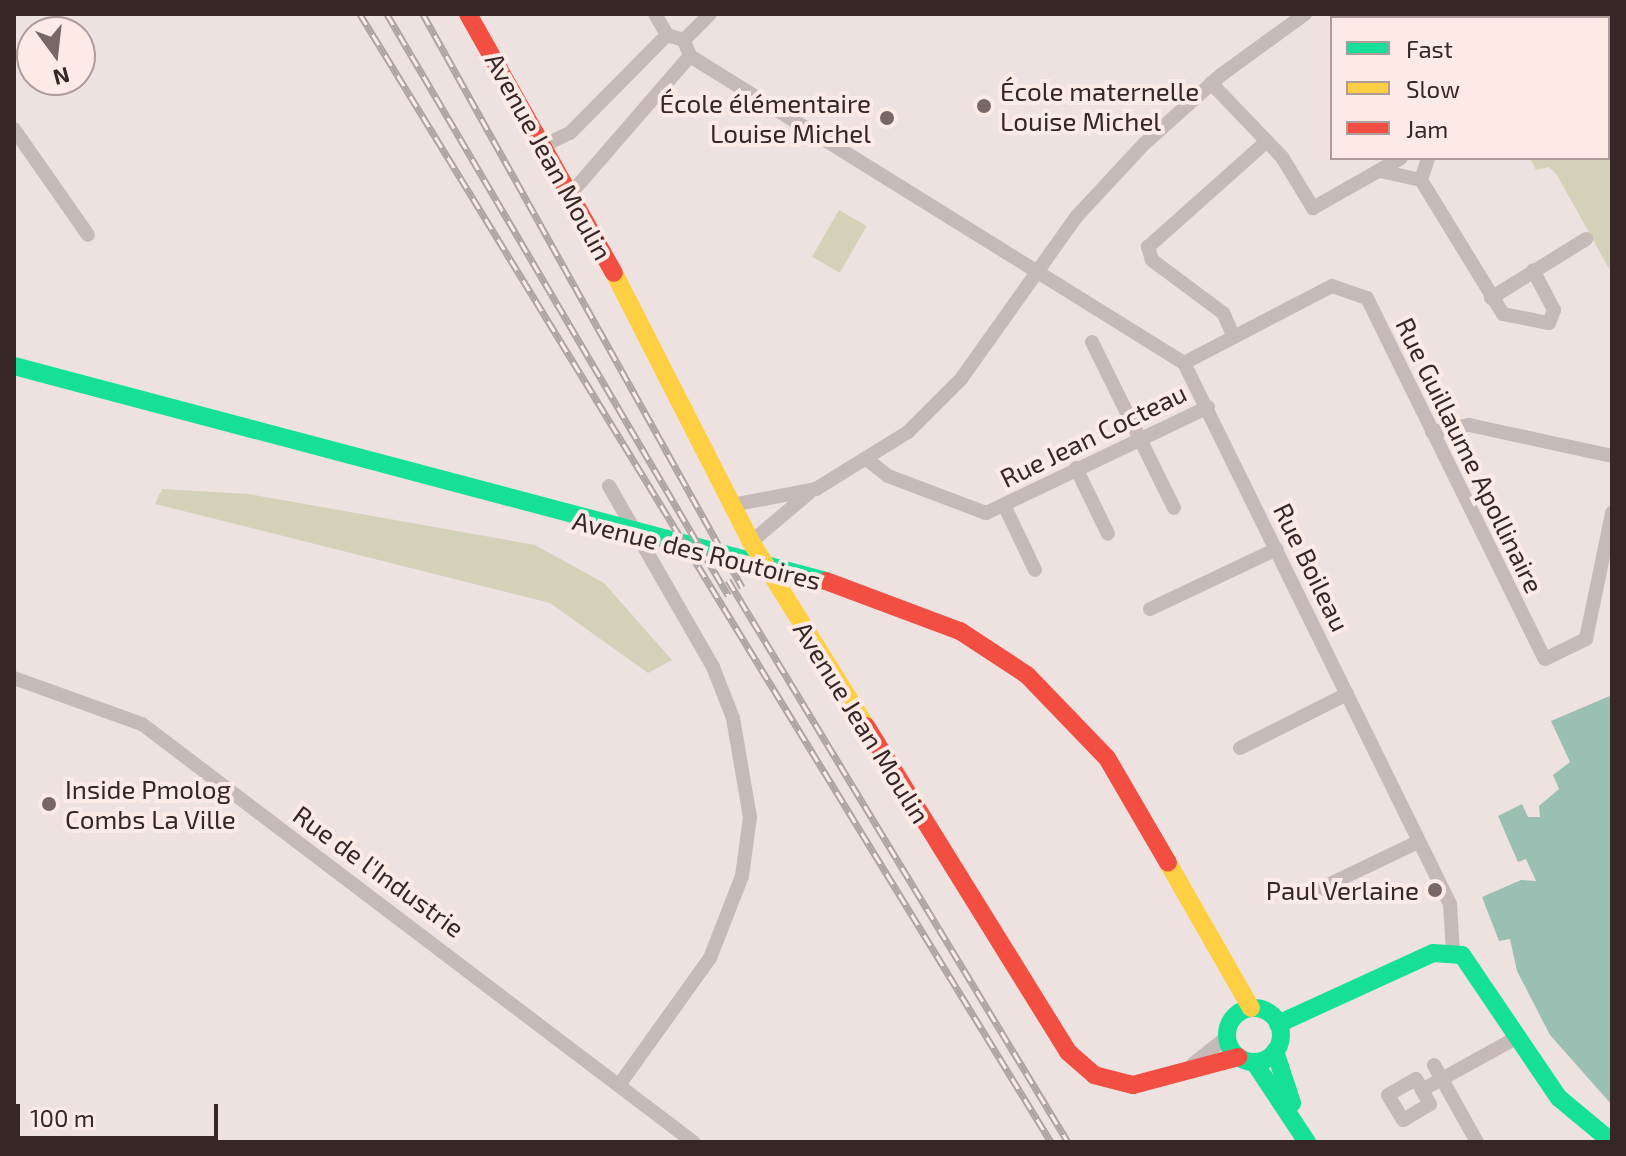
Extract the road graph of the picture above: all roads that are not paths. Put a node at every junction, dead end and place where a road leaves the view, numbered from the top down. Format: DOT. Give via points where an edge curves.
graph roads {
  1 [pos="468,14"];
  2 [pos="655,14"];
  3 [pos="710,14"];
  4 [pos="1305,14"];
  5 [pos="667,35"];
  6 [pos="684,40"];
  7 [pos="690,56"];
  8 [pos="1211,83"];
  9 [pos="14,129"];
  10 [pos="1267,141"];
  11 [pos="547,144"];
  12 [pos="1398,160"];
  13 [pos="1427,160"];
  14 [pos="1380,171"];
  15 [pos="1421,180"];
  16 [pos="573,191"];
  17 [pos="88,235"];
  18 [pos="1586,239"];
  19 [pos="1038,268"];
  20 [pos="1533,270"];
  21 [pos="1491,298"];
  22 [pos="1233,335"];
  23 [pos="1092,342"];
  24 [pos="1184,363"];
  25 [pos="14,366"];
  26 [pos="1208,407"];
  27 [pos="1432,432"];
  28 [pos="1140,439"];
  29 [pos="1612,456"];
  30 [pos="868,460"];
  31 [pos="1076,468"];
  32 [pos="609,486"];
  33 [pos="816,489"];
  34 [pos="732,505"];
  35 [pos="1004,505"];
  36 [pos="1174,508"];
  37 [pos="1612,513"];
  38 [pos="1108,534"];
  39 [pos="751,542"];
  40 [pos="1277,549"];
  41 [pos="1035,570"];
  42 [pos="1150,609"];
  43 [pos="14,678"];
  44 [pos="1347,694"];
  45 [pos="1240,748"];
  46 [pos="1418,842"];
  47 [pos="1309,894"];
  48 [pos="1453,953"];
  49 [pos="1220,965"];
  50 [pos="1251,1008"];
  51 [pos="1278,1024"];
  52 [pos="1228,1031"];
  53 [pos="1516,1038"];
  54 [pos="1275,1051"];
  55 [pos="1246,1059"];
  56 [pos="1434,1065"];
  57 [pos="1189,1068"];
  58 [pos="1441,1079"];
  59 [pos="622,1081"];
  60 [pos="1422,1090"];
  61 [pos="1297,1123"];
  62 [pos="693,1142"];
  63 [pos="1307,1142"];
  64 [pos="1477,1142"];
  65 [pos="1612,1142"];
  1 -- 11 [label="street, Avenue Jean Moulin"];
  2 -- 5 [label="street"];
  3 -- 6 [label="street"];
  4 -- 8 [label="street"];
  5 -- 6 [label="street"];
  5 -- 11 [label="street" via="570,133"];
  6 -- 7 [label="street"];
  7 -- 16 [label="street"];
  7 -- 19 [label="street, Rue Boileau"];
  8 -- 10 [label="street"];
  8 -- 19 [label="street" via="1144,144"];
  9 -- 17 [label="street"];
  10 -- 14 [label="street" via="1313,208"];
  10 -- 22 [label="street" via="1148,247 1152,260 1223,313"];
  11 -- 16 [label="street, Avenue Jean Moulin"];
  12 -- 14 [label="street"];
  13 -- 15 [label="street"];
  14 -- 15 [label="street"];
  15 -- 21 [label="street"];
  16 -- 34 [label="street, Avenue Jean Moulin"];
  18 -- 20 [label="street"];
  19 -- 24 [label="street, Rue Boileau"];
  19 -- 30 [label="street" via="961,379"];
  20 -- 21 [label="street"];
  20 -- 21 [label="street" via="1554,310 1549,323 1503,314"];
  22 -- 24 [label="street, Rue Guillaume Apollinaire"];
  22 -- 27 [label="street, Rue Guillaume Apollinaire" via="1332,286 1360,293"];
  23 -- 28 [label="street"];
  24 -- 26 [label="street, Rue Boileau"];
  25 -- 49 [label="street, Avenue des Routoires" via="574,520 841,585 960,631 1065,710 1137,802"];
  26 -- 28 [label="street, Rue Jean Cocteau"];
  26 -- 40 [label="street, Rue Boileau"];
  27 -- 29 [label="street" via="1469,425"];
  27 -- 37 [label="street, Rue Guillaume Apollinaire" via="1545,659 1586,639"];
  28 -- 31 [label="street, Rue Jean Cocteau"];
  28 -- 36 [label="street"];
  30 -- 33 [label="street"];
  30 -- 35 [label="street, Rue Jean Cocteau" via="888,476 986,513"];
  31 -- 35 [label="street, Rue Jean Cocteau"];
  31 -- 38 [label="street"];
  32 -- 59 [label="street" via="728,705 749,800 742,876 707,964"];
  33 -- 34 [label="street"];
  33 -- 39 [label="street"];
  34 -- 39 [label="street, Avenue Jean Moulin"];
  35 -- 41 [label="street"];
  39 -- 57 [label="street, Avenue Jean Moulin" via="1075,1060 1094,1075 1133,1085"];
  40 -- 42 [label="street"];
  40 -- 44 [label="street, Rue Boileau"];
  43 -- 59 [label="street, Rue de l'Industrie" via="142,724"];
  44 -- 45 [label="street"];
  44 -- 46 [label="street, Rue Boileau"];
  46 -- 47 [label="street"];
  46 -- 48 [label="street, Rue Boileau" via="1455,918"];
  48 -- 51 [label="street" via="1433,953"];
  48 -- 53 [label="street" via="1477,970"];
  49 -- 50 [label="street, Avenue des Routoires"];
  49 -- 52 [label="street, Avenue des Routoires"];
  50 -- 51 [label="street, Avenue des Routoires"];
  50 -- 52 [label="street"];
  51 -- 54 [label="street, Avenue des Routoires"];
  52 -- 55 [label="street, Avenue des Routoires"];
  52 -- 57 [label="street"];
  53 -- 58 [label="street"];
  53 -- 65 [label="street" via="1559,1098"];
  54 -- 55 [label="street"];
  54 -- 61 [label="street, Avenue des Routoires"];
  55 -- 57 [label="street, Avenue Jean Moulin"];
  55 -- 61 [label="street, Avenue des Routoires"];
  56 -- 58 [label="street"];
  58 -- 60 [label="street"];
  58 -- 64 [label="street"];
  59 -- 62 [label="street, Rue de l'Industrie"];
  61 -- 63 [label="street, Avenue des Routoires"];
}
